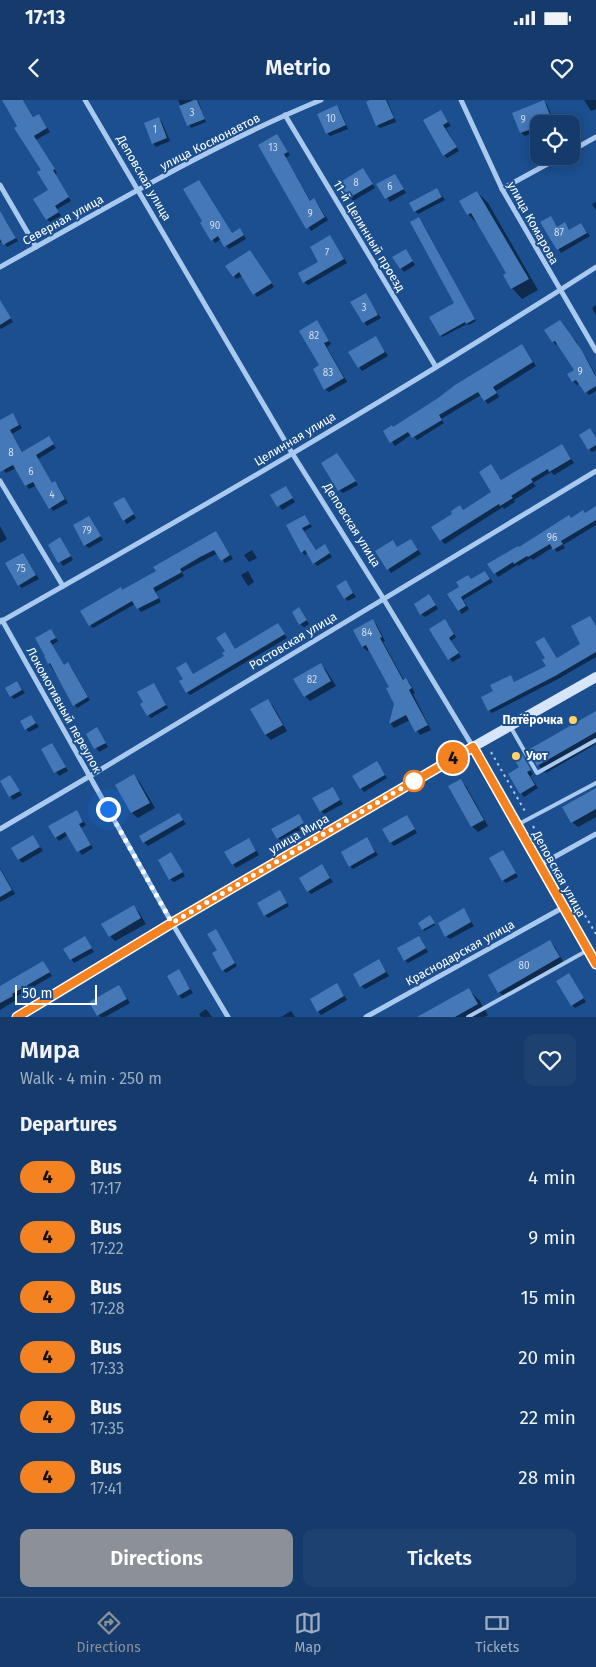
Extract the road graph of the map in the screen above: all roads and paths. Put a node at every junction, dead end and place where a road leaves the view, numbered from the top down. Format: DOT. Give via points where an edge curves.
graph roads {
  1 [pos="84,100"];
  2 [pos="320,100"];
  3 [pos="461,100"];
  4 [pos="285,115"];
  5 [pos="596,137"];
  6 [pos="580,146"];
  7 [pos="546,165"];
  8 [pos="0,185"];
  9 [pos="502,189"];
  10 [pos="137,190"];
  11 [pos="36,247"];
  12 [pos="0,267"];
  13 [pos="596,267"];
  14 [pos="560,290"];
  15 [pos="596,351"];
  16 [pos="436,367"];
  17 [pos="292,453"];
  18 [pos="596,471"];
  19 [pos="0,481"];
  20 [pos="63,586"];
  21 [pos="383,598"];
  22 [pos="1,621"];
  23 [pos="596,677"];
  24 [pos="510,726"];
  25 [pos="596,740"];
  26 [pos="473,747"];
  27 [pos="491,752"];
  28 [pos="90,776"];
  29 [pos="596,782"];
  30 [pos="529,819"];
  31 [pos="517,825"];
  32 [pos="0,828"];
  33 [pos="596,834"];
  34 [pos="552,858"];
  35 [pos="540,865"];
  36 [pos="564,908"];
  37 [pos="172,923"];
  38 [pos="596,934"];
  39 [pos="588,950"];
  40 [pos="596,964"];
  41 [pos="17,1017"];
  42 [pos="228,1017"];
  43 [pos="366,1017"];
  44 [pos="468,1017"];
  1 -- 10 [label="street, Деповская улица"];
  2 -- 4 [label="street, улица Космонавтов"];
  3 -- 9 [label="street, улица Комарова"];
  4 -- 10 [label="street, улица Космонавтов"];
  4 -- 16 [label="street, 11-й Целинный проезд"];
  5 -- 6 [label="street"];
  7 -- 9 [label="street"];
  8 -- 11 [label="street"];
  9 -- 14 [label="street, улица Комарова"];
  10 -- 11 [label="street, Северная улица"];
  10 -- 17 [label="street, Деповская улица"];
  11 -- 12 [label="street, Северная улица"];
  13 -- 14 [label="street, Целинная улица"];
  14 -- 15 [label="street, улица Комарова"];
  14 -- 16 [label="street, Целинная улица"];
  16 -- 17 [label="street, Целинная улица"];
  17 -- 20 [label="street, Целинная улица"];
  17 -- 21 [label="street, Деповская улица"];
  18 -- 21 [label="street, Ростовская улица"];
  19 -- 20 [label="street"];
  20 -- 22 [label="street, Целинная улица"];
  21 -- 26 [label="street, Деповская улица"];
  21 -- 28 [label="street, Ростовская улица"];
  22 -- 28 [label="street, Локомотивный переулок"];
  23 -- 24 [label="main road, улица Мира"];
  24 -- 25 [label="lane" via="537,773"];
  24 -- 26 [label="main road, улица Мира"];
  26 -- 31 [label="main road, Деповская улица"];
  26 -- 37 [label="street, улица Мира"];
  27 -- 30 [label="path"];
  28 -- 32 [label="street, Ростовская улица"];
  28 -- 37 [label="street, Локомотивный переулок"];
  29 -- 30 [label="lane"];
  30 -- 31 [label="lane"];
  30 -- 34 [label="path"];
  31 -- 35 [label="main road, Деповская улица"];
  33 -- 34 [label="street"];
  34 -- 35 [label="street"];
  34 -- 38 [label="path"];
  35 -- 36 [label="main road, Деповская улица"];
  36 -- 39 [label="main road, Деповская улица"];
  36 -- 43 [label="street, Краснодарская улица"];
  37 -- 41 [label="street, улица Мира"];
  37 -- 42 [label="street, Локомотивный переулок"];
  39 -- 40 [label="main road, Деповская улица"];
  39 -- 44 [label="lane"];
}
